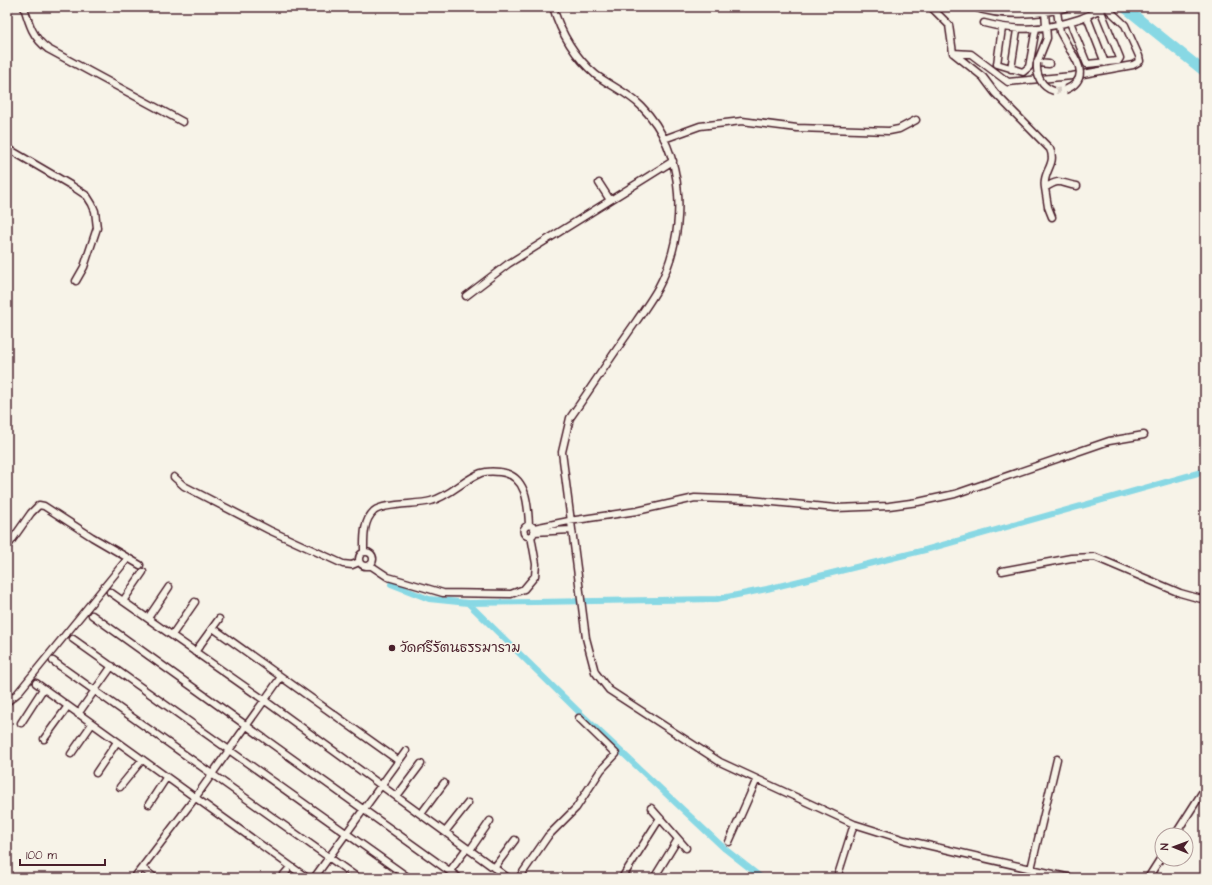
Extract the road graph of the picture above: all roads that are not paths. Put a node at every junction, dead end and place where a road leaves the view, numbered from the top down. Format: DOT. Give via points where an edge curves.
graph roads {
  1 [pos="24,7"];
  2 [pos="553,7"];
  3 [pos="931,7"];
  4 [pos="974,7"];
  5 [pos="1069,7"];
  6 [pos="1100,9"];
  7 [pos="1057,11"];
  8 [pos="1045,12"];
  9 [pos="1087,17"];
  10 [pos="1070,22"];
  11 [pos="984,23"];
  12 [pos="1059,26"];
  13 [pos="1002,28"];
  14 [pos="1036,28"];
  15 [pos="1046,28"];
  16 [pos="1017,30"];
  17 [pos="953,53"];
  18 [pos="1037,63"];
  19 [pos="1106,63"];
  20 [pos="1049,64"];
  21 [pos="1011,70"];
  22 [pos="1054,90"];
  23 [pos="1066,90"];
  24 [pos="916,120"];
  25 [pos="183,122"];
  26 [pos="664,139"];
  27 [pos="7,148"];
  28 [pos="673,161"];
  29 [pos="600,183"];
  30 [pos="1077,186"];
  31 [pos="1045,188"];
  32 [pos="610,200"];
  33 [pos="1052,217"];
  34 [pos="76,281"];
  35 [pos="466,296"];
  36 [pos="1144,435"];
  37 [pos="174,477"];
  38 [pos="569,521"];
  39 [pos="550,525"];
  40 [pos="532,530"];
  41 [pos="571,530"];
  42 [pos="551,532"];
  43 [pos="7,547"];
  44 [pos="364,552"];
  45 [pos="128,558"];
  46 [pos="359,562"];
  47 [pos="370,565"];
  48 [pos="1002,570"];
  49 [pos="169,587"];
  50 [pos="110,592"];
  51 [pos="1205,600"];
  52 [pos="123,601"];
  53 [pos="195,602"];
  54 [pos="92,615"];
  55 [pos="148,618"];
  56 [pos="219,619"];
  57 [pos="213,628"];
  58 [pos="172,635"];
  59 [pos="73,639"];
  60 [pos="195,652"];
  61 [pos="53,661"];
  62 [pos="112,666"];
  63 [pos="281,677"];
  64 [pos="36,683"];
  65 [pos="44,689"];
  66 [pos="95,691"];
  67 [pos="264,700"];
  68 [pos="7,702"];
  69 [pos="68,706"];
  70 [pos="78,714"];
  71 [pos="579,718"];
  72 [pos="21,723"];
  73 [pos="92,724"];
  74 [pos="246,724"];
  75 [pos="44,739"];
  76 [pos="117,742"];
  77 [pos="229,749"];
  78 [pos="406,751"];
  79 [pos="71,754"];
  80 [pos="1057,759"];
  81 [pos="142,760"];
  82 [pos="399,760"];
  83 [pos="421,764"];
  84 [pos="96,773"];
  85 [pos="212,774"];
  86 [pos="166,778"];
  87 [pos="756,781"];
  88 [pos="444,783"];
  89 [pos="381,785"];
  90 [pos="120,787"];
  91 [pos="1205,788"];
  92 [pos="397,796"];
  93 [pos="195,798"];
  94 [pos="468,803"];
  95 [pos="149,804"];
  96 [pos="364,808"];
  97 [pos="651,808"];
  98 [pos="421,814"];
  99 [pos="660,818"];
  100 [pos="490,822"];
  101 [pos="854,824"];
  102 [pos="1180,827"];
  103 [pos="445,832"];
  104 [pos="346,833"];
  105 [pos="678,839"];
  106 [pos="515,840"];
  107 [pos="729,842"];
  108 [pos="686,848"];
  109 [pos="469,849"];
  110 [pos="329,858"];
  111 [pos="1155,867"];
  112 [pos="142,868"];
  113 [pos="494,868"];
  114 [pos="1031,869"];
  115 [pos="287,871"];
  116 [pos="450,871"];
  117 [pos="134,878"];
  118 [pos="155,878"];
  119 [pos="281,878"];
  120 [pos="307,878"];
  121 [pos="314,878"];
  122 [pos="358,878"];
  123 [pos="409,878"];
  124 [pos="459,878"];
  125 [pos="508,878"];
  126 [pos="519,878"];
  127 [pos="622,878"];
  128 [pos="654,878"];
  129 [pos="837,878"];
  130 [pos="1072,878"];
  131 [pos="1148,878"];
  1 -- 25 [label="street" via="34,35 48,49"];
  2 -- 26 [label="street" via="558,25 580,59 597,75 630,96 642,107"];
  3 -- 17 [label="street" via="950,25"];
  4 -- 8 [label="street" via="1016,13"];
  5 -- 7 [label="street"];
  6 -- 9 [label="street"];
  6 -- 17 [label="street" via="1107,8 1125,25 1139,56 1138,63 1072,76 1008,82 970,54"];
  6 -- 19 [label="street" via="1120,58 1118,61"];
  7 -- 8 [label="street"];
  7 -- 12 [label="street"];
  8 -- 15 [label="street"];
  9 -- 10 [label="street"];
  9 -- 19 [label="street"];
  10 -- 12 [label="street"];
  10 -- 19 [label="street" via="1087,64"];
  11 -- 13 [label="street"];
  12 -- 15 [label="street"];
  12 -- 23 [label="street, bridge" via="1063,41 1080,67 1080,76 1075,84"];
  13 -- 16 [label="street"];
  13 -- 21 [label="street" via="997,62"];
  14 -- 15 [label="street"];
  14 -- 16 [label="street"];
  14 -- 21 [label="street" via="1027,70"];
  15 -- 18 [label="street" via="1047,38"];
  16 -- 21 [label="street"];
  17 -- 31 [label="street" via="983,77 995,93 1050,149 1053,160 1044,176"];
  18 -- 20 [label="street"];
  18 -- 22 [label="street, bridge" via="1036,73 1040,81"];
  24 -- 26 [label="street" via="889,131 797,128 767,123 725,122 700,126"];
  26 -- 28 [label="street"];
  27 -- 34 [label="street" via="72,186 87,196 92,204 97,228 84,267"];
  28 -- 32 [label="street"];
  28 -- 38 [label="street" via="678,188 678,209 670,260 659,287 570,418 564,435 562,452"];
  29 -- 32 [label="street"];
  30 -- 31 [label="street" via="1055,181"];
  31 -- 33 [label="street"];
  32 -- 35 [label="street" via="508,264"];
  36 -- 38 [label="street" via="1109,441 955,494 918,502 836,508 695,498 637,511"];
  37 -- 46 [label="street" via="184,486 269,530 343,564 352,565"];
  38 -- 39 [label="street"];
  38 -- 41 [label="street"];
  39 -- 40 [label="street"];
  39 -- 42 [label="street"];
  40 -- 42 [label="street"];
  40 -- 44 [label="street" via="527,500 518,480 501,472 485,472 431,501 379,508 366,524"];
  40 -- 47 [label="street" via="535,576 524,589 511,594 443,593 388,577"];
  41 -- 42 [label="street"];
  41 -- 87 [label="street" via="591,664 604,685 694,747"];
  43 -- 45 [label="street" via="31,513 39,506 44,506"];
  44 -- 46 [label="street" via="359,557"];
  44 -- 47 [label="street" via="369,552 373,556"];
  45 -- 52 [label="street" via="141,569"];
  45 -- 68 [label="street" via="17,694"];
  46 -- 47 [label="street" via="366,566"];
  48 -- 51 [label="street" via="1070,558 1095,557 1180,593"];
  49 -- 55 [label="street"];
  50 -- 52 [label="street"];
  52 -- 55 [label="street"];
  53 -- 58 [label="street"];
  54 -- 74 [label="street"];
  55 -- 58 [label="street"];
  56 -- 57 [label="street"];
  57 -- 60 [label="street"];
  57 -- 63 [label="street"];
  58 -- 60 [label="street"];
  59 -- 62 [label="street"];
  60 -- 67 [label="street"];
  61 -- 66 [label="street"];
  62 -- 66 [label="street"];
  62 -- 77 [label="street"];
  63 -- 67 [label="street"];
  63 -- 82 [label="street"];
  64 -- 65 [label="street"];
  65 -- 69 [label="street"];
  65 -- 72 [label="street"];
  66 -- 70 [label="street"];
  66 -- 85 [label="street"];
  67 -- 74 [label="street"];
  67 -- 89 [label="street"];
  69 -- 70 [label="street"];
  69 -- 75 [label="street"];
  70 -- 73 [label="street"];
  71 -- 126 [label="street" via="616,754 601,770 576,808 548,836"];
  73 -- 76 [label="street"];
  73 -- 79 [label="street"];
  74 -- 77 [label="street"];
  74 -- 96 [label="street"];
  76 -- 81 [label="street"];
  76 -- 84 [label="street"];
  77 -- 85 [label="street"];
  77 -- 104 [label="street"];
  78 -- 82 [label="street"];
  80 -- 114 [label="street"];
  81 -- 86 [label="street"];
  81 -- 90 [label="street"];
  82 -- 89 [label="street"];
  83 -- 92 [label="street"];
  85 -- 93 [label="street"];
  85 -- 110 [label="street"];
  86 -- 93 [label="street"];
  86 -- 95 [label="street"];
  87 -- 101 [label="street"];
  87 -- 107 [label="street"];
  88 -- 98 [label="street"];
  89 -- 92 [label="street"];
  89 -- 96 [label="street"];
  91 -- 102 [label="street"];
  92 -- 98 [label="street"];
  93 -- 112 [label="street"];
  93 -- 120 [label="street"];
  94 -- 103 [label="street"];
  96 -- 104 [label="street"];
  96 -- 116 [label="street"];
  97 -- 99 [label="street"];
  98 -- 103 [label="street"];
  99 -- 105 [label="street"];
  99 -- 127 [label="street"];
  100 -- 109 [label="street"];
  101 -- 114 [label="street" via="905,840"];
  101 -- 129 [label="street"];
  103 -- 109 [label="street"];
  104 -- 110 [label="street"];
  104 -- 123 [label="street"];
  105 -- 108 [label="street"];
  105 -- 128 [label="street"];
  106 -- 113 [label="street"];
  109 -- 113 [label="street"];
  109 -- 116 [label="street"];
  110 -- 121 [label="street"];
  110 -- 122 [label="street"];
  111 -- 131 [label="street"];
  112 -- 117 [label="street"];
  112 -- 118 [label="street"];
  113 -- 125 [label="street"];
  114 -- 130 [label="street"];
  115 -- 119 [label="street"];
  116 -- 124 [label="street"];
}
